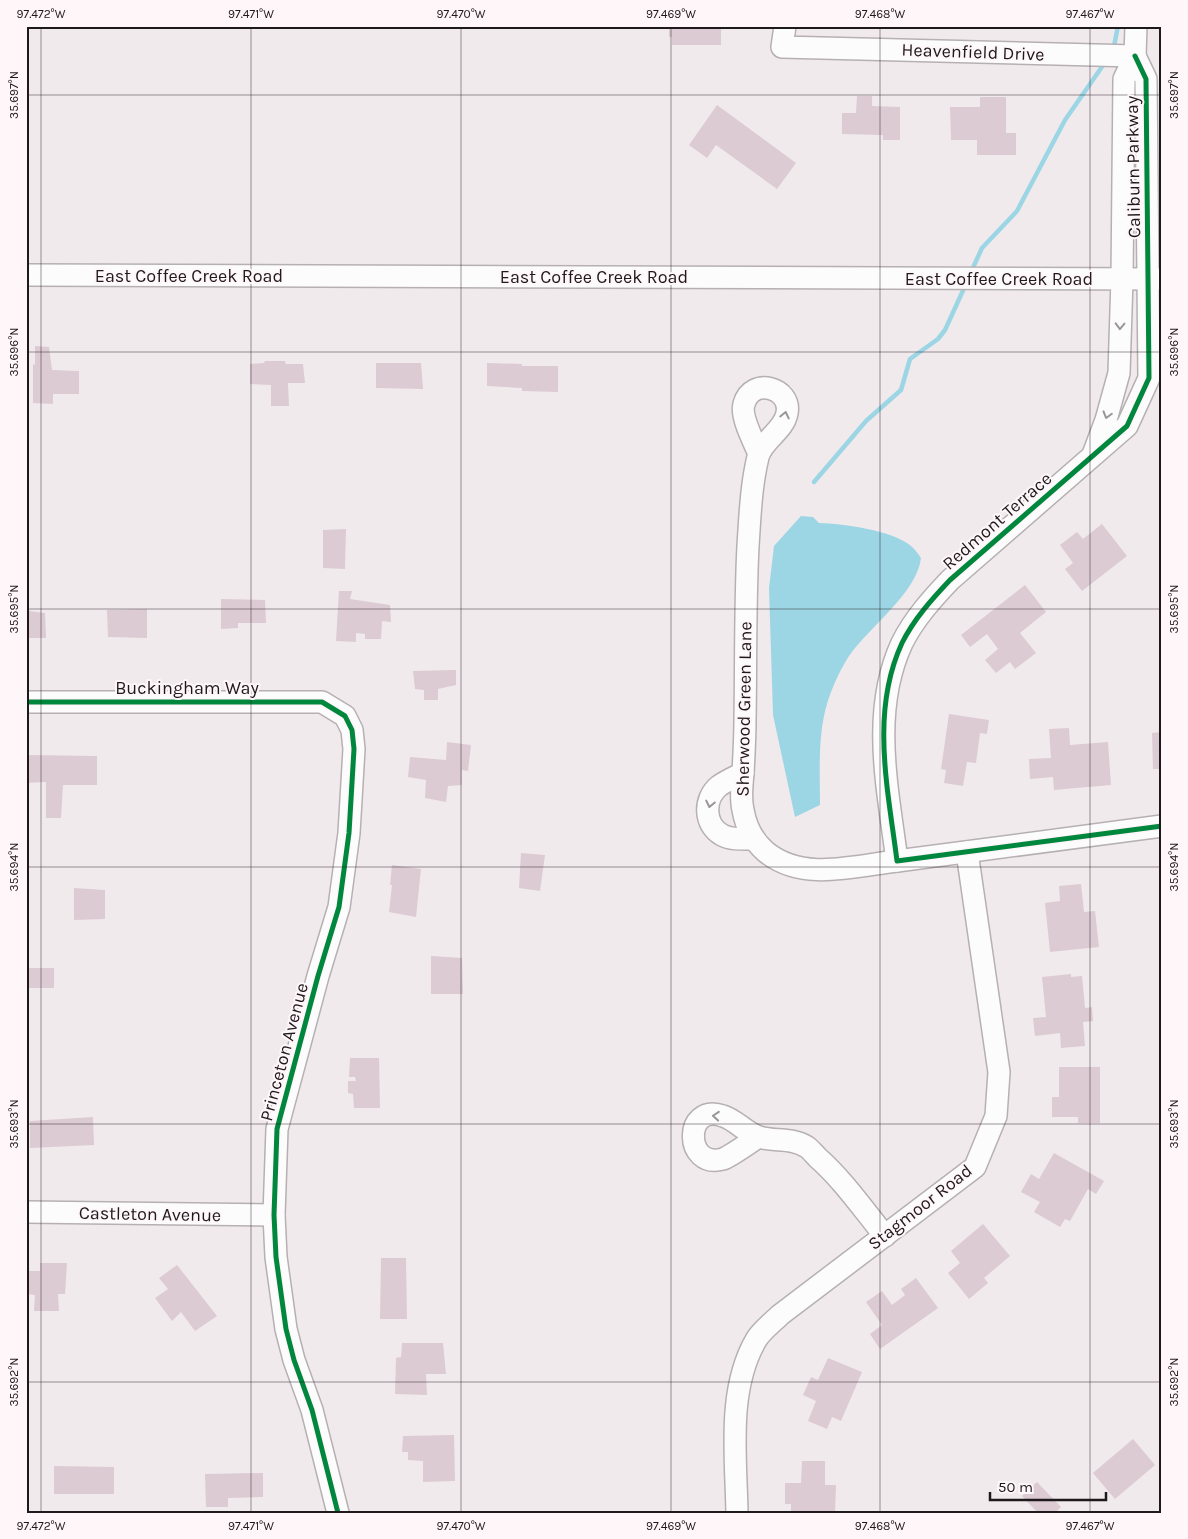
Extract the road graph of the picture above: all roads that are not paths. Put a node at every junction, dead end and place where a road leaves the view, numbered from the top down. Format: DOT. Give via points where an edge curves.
graph roads {
  1 [pos="1136,26"];
  2 [pos="784,36"];
  3 [pos="1134,56"];
  4 [pos="26,275"];
  5 [pos="1122,279"];
  6 [pos="1155,279"];
  7 [pos="759,454"];
  8 [pos="1093,456"];
  9 [pos="26,702"];
  10 [pos="345,716"];
  11 [pos="743,773"];
  12 [pos="1162,826"];
  13 [pos="753,839"];
  14 [pos="967,852"];
  15 [pos="897,861"];
  16 [pos="758,1137"];
  17 [pos="26,1212"];
  18 [pos="274,1215"];
  19 [pos="885,1236"];
  20 [pos="338,1513"];
  21 [pos="737,1513"];
  1 -- 3 [label="street, Caliburn Parkway"];
  2 -- 3 [label="street, Heavenfield Drive"];
  3 -- 5 [label="street, Caliburn Parkway" via="1124,79"];
  3 -- 6 [label="street, Caliburn Parkway" via="1146,79"];
  4 -- 5 [label="street, East Coffee Creek Road"];
  5 -- 6 [label="street, East Coffee Creek Road"];
  5 -- 8 [label="street, Redmont Terrace, one-way" via="1119,373"];
  6 -- 8 [label="street, Redmont Terrace" via="1149,378 1127,426"];
  7 -- 11 [label="street, Sherwood Green Lane" via="750,504"];
  8 -- 15 [label="street, Redmont Terrace" via="950,580 933,597 902,643 891,676 883,726 883,752"];
  9 -- 10 [label="street, Buckingham Way" via="315,701"];
  10 -- 18 [label="street, Princeton Avenue" via="352,730 354,749 344,872 339,907 277,1128"];
  11 -- 13 [label="street, Sherwood Green Lane" via="743,810"];
  11 -- 13 [label="street, one-way" via="714,791 708,805 709,820 723,835"];
  12 -- 14 [label="street"];
  13 -- 15 [label="street, Sherwood Green Lane" via="776,859 801,869 829,870"];
  14 -- 15 [label="street"];
  14 -- 19 [label="street, Stagmoor Road" via="999,1072 996,1116 974,1167"];
  16 -- 19 [label="street" via="784,1139 806,1147 832,1170"];
  17 -- 18 [label="street, Castleton Avenue"];
  18 -- 20 [label="street, Princeton Avenue" via="286,1328 312,1410"];
  19 -- 21 [label="street, Stagmoor Road" via="780,1315 757,1338 742,1370 736,1403"];
}
